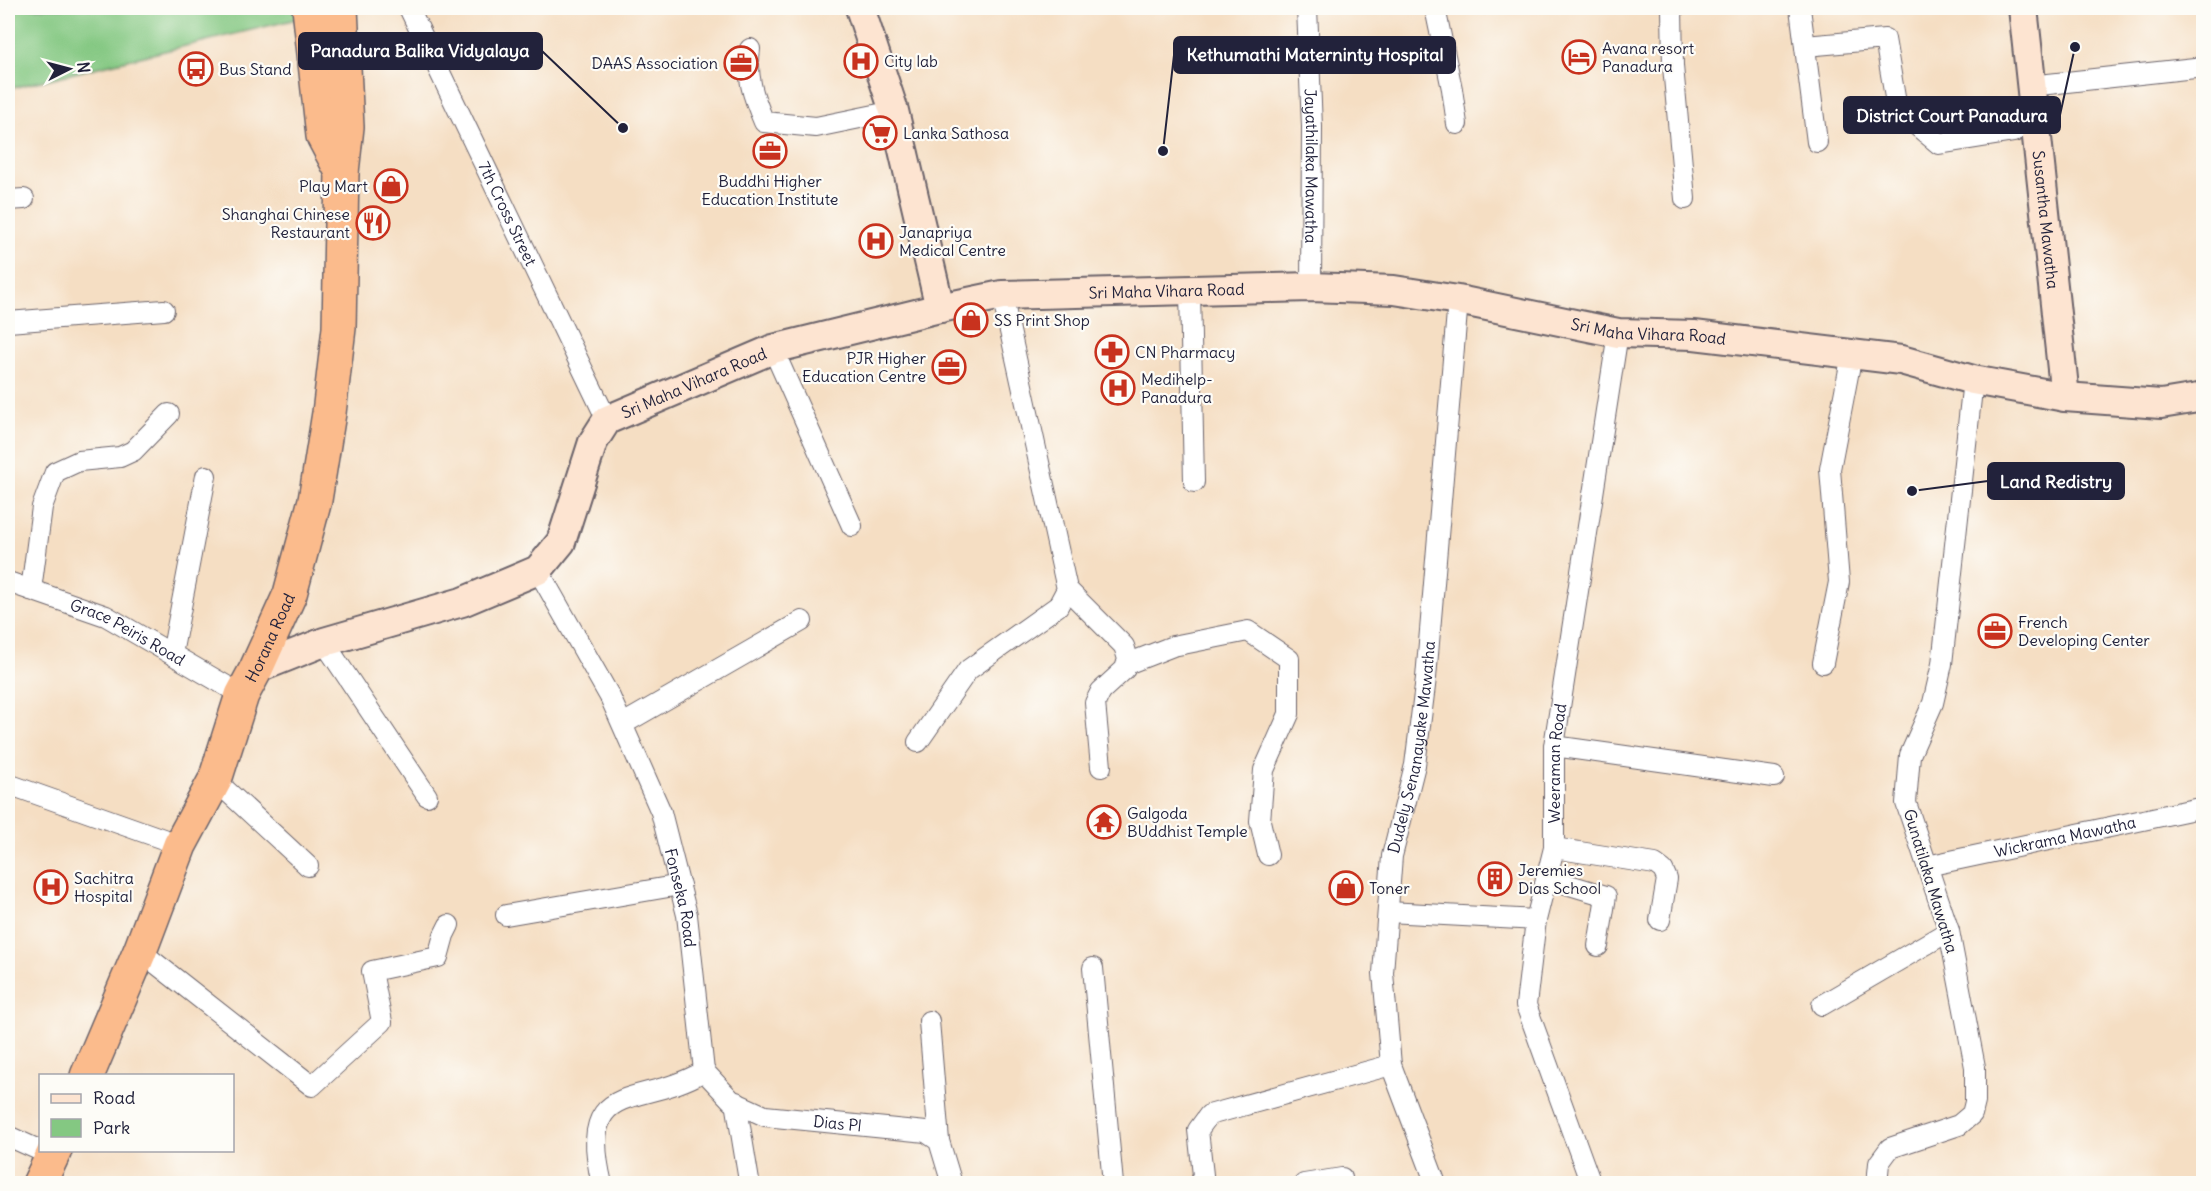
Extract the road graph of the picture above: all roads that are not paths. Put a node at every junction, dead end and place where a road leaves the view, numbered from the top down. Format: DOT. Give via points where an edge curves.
graph roads {
  1 [pos="309,8"];
  2 [pos="341,8"];
  3 [pos="409,8"];
  4 [pos="860,8"];
  5 [pos="1306,8"];
  6 [pos="1434,8"];
  7 [pos="1672,8"];
  8 [pos="1800,8"];
  9 [pos="2023,8"];
  10 [pos="1805,46"];
  11 [pos="750,49"];
  12 [pos="2204,67"];
  13 [pos="2030,86"];
  14 [pos="894,111"];
  15 [pos="1457,124"];
  16 [pos="2014,132"];
  17 [pos="1817,142"];
  18 [pos="342,172"];
  19 [pos="1685,199"];
  20 [pos="1311,287"];
  21 [pos="1190,290"];
  22 [pos="1002,295"];
  23 [pos="1458,300"];
  24 [pos="940,308"];
  25 [pos="164,310"];
  26 [pos="8,322"];
  27 [pos="1618,333"];
  28 [pos="773,349"];
  29 [pos="1852,354"];
  30 [pos="1973,380"];
  31 [pos="2066,397"];
  32 [pos="2204,397"];
  33 [pos="169,414"];
  34 [pos="607,420"];
  35 [pos="206,476"];
  36 [pos="1194,482"];
  37 [pos="852,526"];
  38 [pos="538,570"];
  39 [pos="8,582"];
  40 [pos="1067,589"];
  41 [pos="31,590"];
  42 [pos="802,621"];
  43 [pos="324,642"];
  44 [pos="172,654"];
  45 [pos="1823,663"];
  46 [pos="1127,664"];
  47 [pos="249,682"];
  48 [pos="622,724"];
  49 [pos="918,742"];
  50 [pos="1554,746"];
  51 [pos="1101,767"];
  52 [pos="1774,777"];
  53 [pos="215,780"];
  54 [pos="8,784"];
  55 [pos="427,796"];
  56 [pos="2204,807"];
  57 [pos="180,845"];
  58 [pos="1554,848"];
  59 [pos="1268,855"];
  60 [pos="308,866"];
  61 [pos="1927,866"];
  62 [pos="1546,878"];
  63 [pos="680,885"];
  64 [pos="1388,912"];
  65 [pos="506,915"];
  66 [pos="1536,920"];
  67 [pos="1660,920"];
  68 [pos="449,925"];
  69 [pos="1949,931"];
  70 [pos="1598,946"];
  71 [pos="140,951"];
  72 [pos="1094,968"];
  73 [pos="1822,1005"];
  74 [pos="929,1021"];
  75 [pos="1391,1065"];
  76 [pos="704,1071"];
  77 [pos="88,1074"];
  78 [pos="736,1102"];
  79 [pos="8,1136"];
  80 [pos="939,1141"];
  81 [pos="49,1163"];
  82 [pos="1342,1178"];
  83 [pos="749,1181"];
  84 [pos="602,1184"];
  85 [pos="952,1184"];
  86 [pos="1113,1184"];
  87 [pos="1200,1184"];
  88 [pos="1304,1184"];
  89 [pos="1436,1184"];
  90 [pos="1591,1184"];
  91 [pos="1877,1184"];
  1 -- 18 [label="highway, Horana Road" via="323,136"];
  2 -- 18 [label="highway, Horana Road" via="347,127"];
  3 -- 34 [label="street, 7th Cross Street"];
  4 -- 14 [label="street"];
  5 -- 20 [label="street, Jayathilaka Mawatha" via="1312,127"];
  6 -- 15 [label="street"];
  7 -- 19 [label="street"];
  8 -- 10 [label="street"];
  9 -- 13 [label="street, Susantha Mawatha"];
  10 -- 16 [label="street" via="1885,39 1897,110 1939,144"];
  10 -- 17 [label="street"];
  11 -- 14 [label="street" via="749,78 764,122 816,127"];
  12 -- 13 [label="street"];
  13 -- 31 [label="street, Susantha Mawatha"];
  14 -- 24 [label="street"];
  18 -- 47 [label="highway, Horana Road" via="339,328 315,500 290,594"];
  20 -- 21 [label="street, Sri Maha Vihara Road"];
  20 -- 23 [label="street, Sri Maha Vihara Road" via="1394,290"];
  21 -- 22 [label="street, Sri Maha Vihara Road"];
  21 -- 36 [label="street"];
  22 -- 24 [label="street, Sri Maha Vihara Road"];
  22 -- 40 [label="street"];
  23 -- 27 [label="street, Sri Maha Vihara Road"];
  23 -- 64 [label="street, Dudely Senanayake Mawatha" via="1426,678 1415,765 1392,856"];
  24 -- 28 [label="street, Sri Maha Vihara Road"];
  25 -- 26 [label="street"];
  27 -- 29 [label="street, Sri Maha Vihara Road" via="1694,335"];
  27 -- 50 [label="street, Weeraman Road"];
  28 -- 34 [label="street, Sri Maha Vihara Road"];
  28 -- 37 [label="street"];
  29 -- 30 [label="street, Sri Maha Vihara Road" via="1901,360"];
  29 -- 45 [label="street" via="1830,469 1839,582"];
  30 -- 31 [label="street, Sri Maha Vihara Road"];
  30 -- 61 [label="street, Gunatilaka Mawatha" via="1942,664 1933,703 1910,756 1906,802"];
  31 -- 32 [label="street, Sri Maha Vihara Road" via="2161,404"];
  33 -- 41 [label="street" via="133,452 79,461 55,472 42,507"];
  34 -- 38 [label="street, Sri Maha Vihara Road" via="592,442 561,542"];
  35 -- 44 [label="street"];
  38 -- 43 [label="street, Sri Maha Vihara Road" via="462,602"];
  38 -- 48 [label="street, Fonseka Road"];
  39 -- 41 [label="street, Grace Peiris Road"];
  40 -- 46 [label="street" via="1124,646"];
  40 -- 49 [label="street" via="1058,606 968,670"];
  41 -- 44 [label="street, Grace Peiris Road" via="106,616"];
  42 -- 48 [label="street"];
  43 -- 47 [label="street, Sri Maha Vihara Road"];
  43 -- 55 [label="street"];
  44 -- 47 [label="street, Grace Peiris Road"];
  46 -- 51 [label="street" via="1095,703"];
  46 -- 59 [label="street" via="1173,646 1248,631 1289,659 1289,714 1264,771 1260,821"];
  47 -- 53 [label="highway, Horana Road"];
  48 -- 63 [label="street, Fonseka Road" via="661,812"];
  50 -- 52 [label="street"];
  50 -- 58 [label="street, Weeraman Road"];
  53 -- 57 [label="highway, Horana Road"];
  53 -- 60 [label="street"];
  54 -- 57 [label="street"];
  56 -- 61 [label="street, Wickrama Mawatha"];
  57 -- 71 [label="highway, Horana Road"];
  58 -- 62 [label="street, Weeraman Road"];
  58 -- 67 [label="street" via="1654,864 1663,870 1667,879"];
  61 -- 69 [label="street, Gunatilaka Mawatha"];
  62 -- 66 [label="street, Weeraman Road"];
  62 -- 70 [label="street" via="1606,896"];
  63 -- 65 [label="street"];
  63 -- 76 [label="street, Fonseka Road" via="687,915"];
  64 -- 66 [label="street"];
  64 -- 75 [label="street, Dudely Senanayake Mawatha" via="1383,973"];
  66 -- 90 [label="street, Weeraman Road" via="1526,1005"];
  68 -- 71 [label="street" via="438,957 372,971 382,1022 312,1086"];
  69 -- 73 [label="street"];
  69 -- 91 [label="street, Gunatilaka Mawatha" via="1975,1067 1972,1114 1959,1125 1890,1148 1879,1163"];
  71 -- 77 [label="highway, Horana Road"];
  72 -- 86 [label="street"];
  74 -- 80 [label="street"];
  75 -- 87 [label="street" via="1209,1115 1198,1130 1203,1175"];
  75 -- 89 [label="street, Dudely Senanayake Mawatha"];
  76 -- 78 [label="street, Dias Pl"];
  76 -- 84 [label="street" via="689,1080 615,1102 601,1115 594,1140"];
  78 -- 80 [label="street, Dias Pl" via="765,1116 926,1132"];
  78 -- 83 [label="street"];
  79 -- 81 [label="street"];
  80 -- 85 [label="street"];
  82 -- 88 [label="street"];
}
